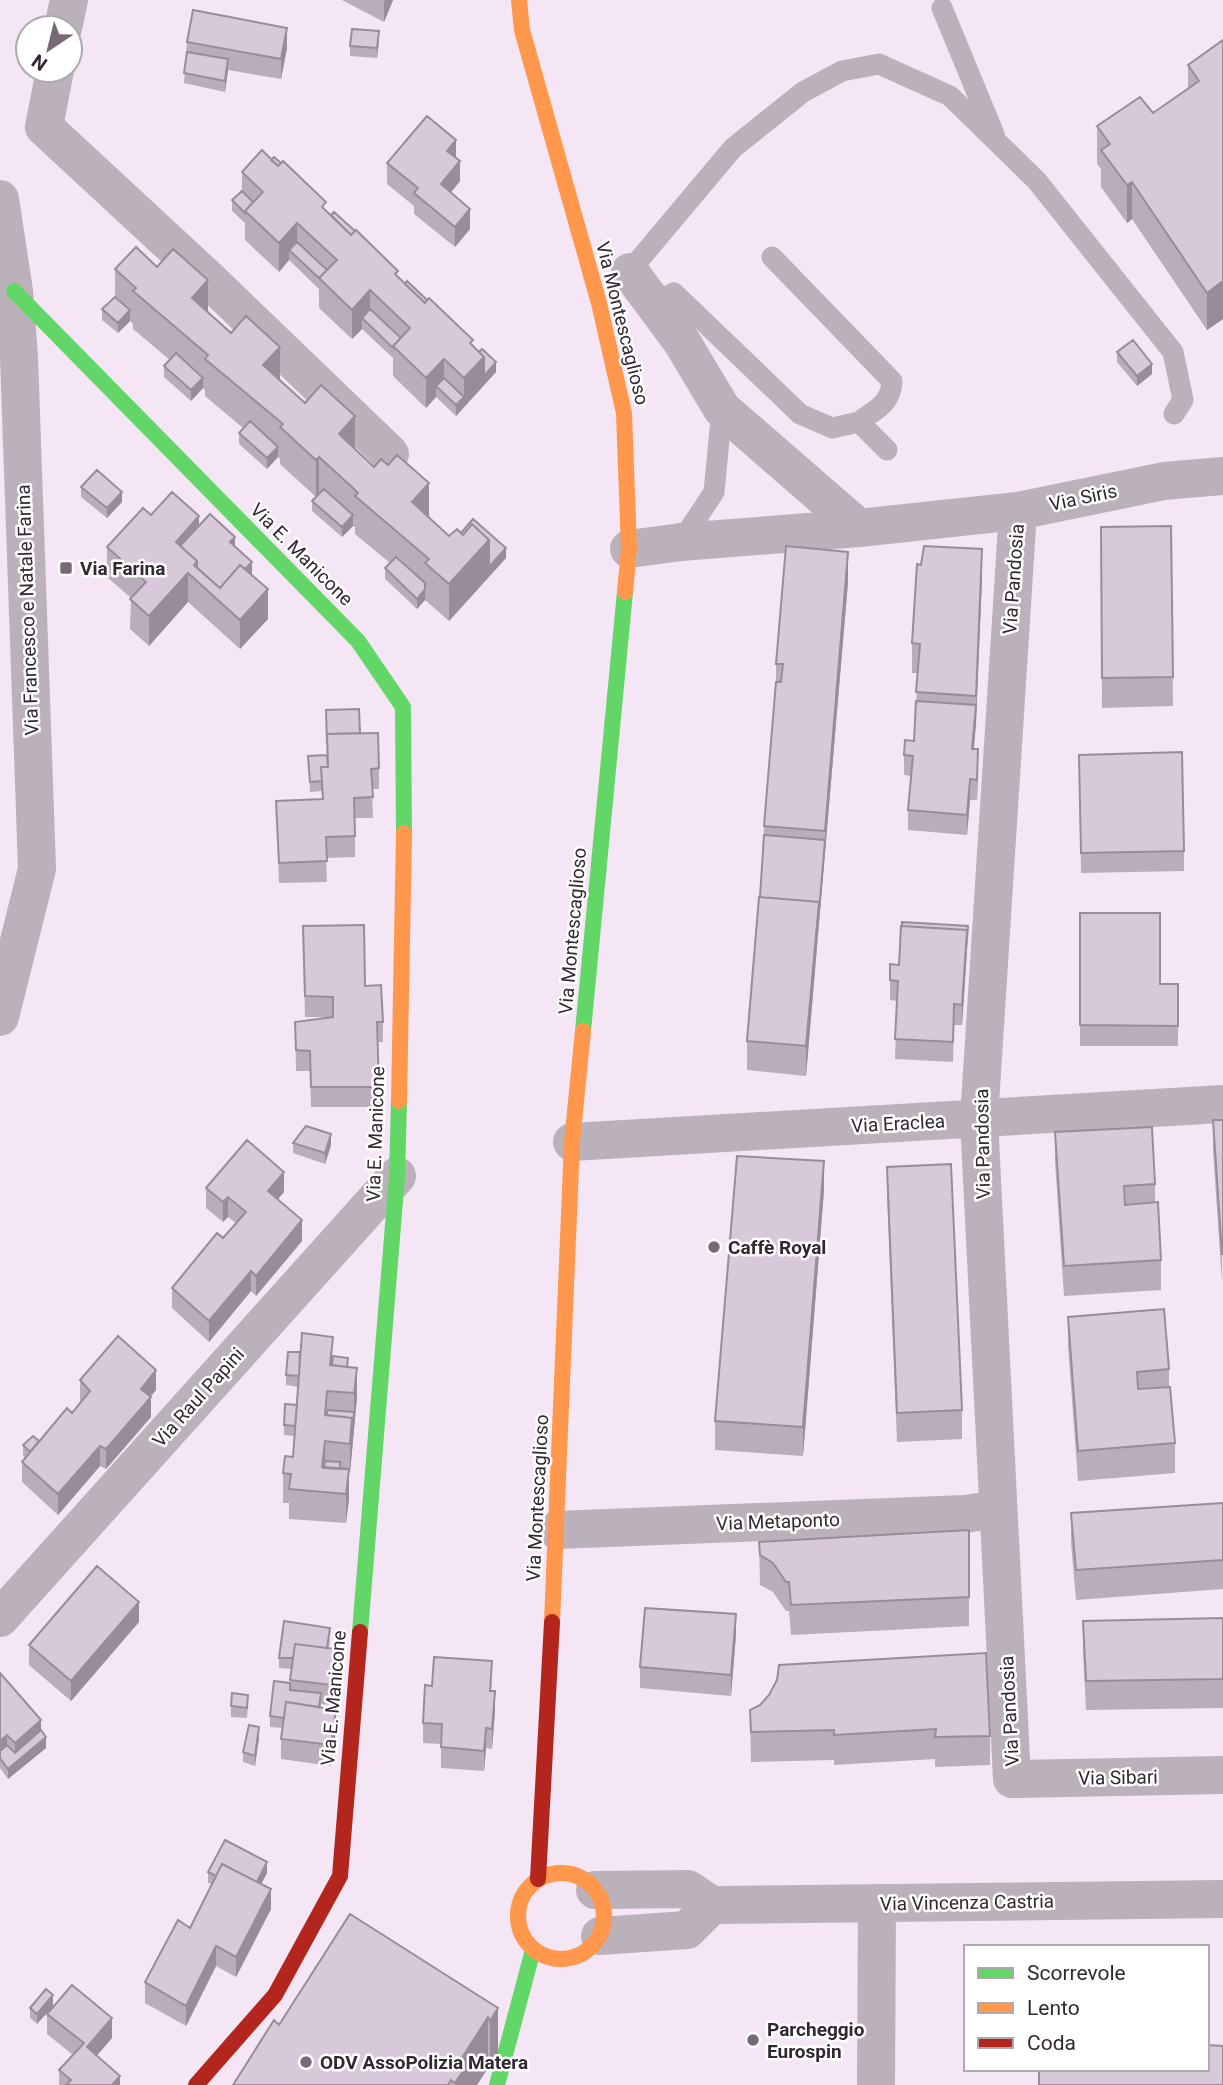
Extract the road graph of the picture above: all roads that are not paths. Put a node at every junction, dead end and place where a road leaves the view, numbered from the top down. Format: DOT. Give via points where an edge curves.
graph roads {
  1 [pos="519,0"];
  2 [pos="942,8"];
  3 [pos="52,84"];
  4 [pos="997,143"];
  5 [pos="0,199"];
  6 [pos="772,257"];
  7 [pos="630,272"];
  8 [pos="14,291"];
  9 [pos="599,303"];
  10 [pos="654,303"];
  11 [pos="722,409"];
  12 [pos="1174,414"];
  13 [pos="859,422"];
  14 [pos="887,450"];
  15 [pos="390,454"];
  16 [pos="1223,476"];
  17 [pos="1018,511"];
  18 [pos="859,528"];
  19 [pos="681,542"];
  20 [pos="629,549"];
  21 [pos="0,1017"];
  22 [pos="1223,1104"];
  23 [pos="979,1119"];
  24 [pos="572,1142"];
  25 [pos="397,1176"];
  26 [pos="998,1509"];
  27 [pos="557,1530"];
  28 [pos="0,1618"];
  29 [pos="1223,1775"];
  30 [pos="1012,1779"];
  31 [pos="538,1880"];
  32 [pos="595,1890"];
  33 [pos="1223,1899"];
  34 [pos="877,1903"];
  35 [pos="712,1905"];
  36 [pos="600,1936"];
  37 [pos="533,1950"];
  38 [pos="196,2085"];
  39 [pos="496,2085"];
  40 [pos="876,2085"];
  1 -- 9 [label="main road, Via Montescaglioso" via="522,30"];
  2 -- 4 [label="lane"];
  3 -- 15 [label="street" via="44,127"];
  4 -- 7 [label="lane" via="950,96 879,64 842,71 803,92 733,148"];
  4 -- 12 [label="lane" via="1037,181 1172,352 1183,400"];
  5 -- 8 [label="street, Via Francesco e Natale Farina"];
  6 -- 13 [label="lane" via="892,381 892,393"];
  7 -- 9 [label="lane"];
  7 -- 10 [label="street"];
  8 -- 21 [label="street, Via Francesco e Natale Farina" via="37,869"];
  8 -- 25 [label="main road, Via E. Manicone" via="358,641 403,707"];
  9 -- 20 [label="main road, Via Montescaglioso" via="624,412"];
  10 -- 11 [label="street"];
  10 -- 13 [label="lane" via="674,293 800,414 832,428"];
  11 -- 18 [label="street"];
  11 -- 19 [label="lane" via="714,492"];
  13 -- 14 [label="lane"];
  16 -- 17 [label="street, Via Siris" via="1164,481"];
  17 -- 18 [label="street, Via Siris"];
  17 -- 23 [label="street, Via Pandosia"];
  18 -- 19 [label="street, Via Siris"];
  19 -- 20 [label="street, Via Siris"];
  20 -- 24 [label="main road, Via Montescaglioso"];
  22 -- 23 [label="street, Via Eraclea"];
  23 -- 24 [label="street, Via Eraclea"];
  23 -- 26 [label="street, Via Pandosia"];
  24 -- 27 [label="main road, Via Montescaglioso"];
  25 -- 28 [label="street, Via Raul Papini"];
  25 -- 38 [label="main road, Via E. Manicone" via="340,1876 275,1995"];
  26 -- 27 [label="street, Via Metaponto"];
  26 -- 30 [label="street, Via Pandosia"];
  27 -- 31 [label="main road, Via Montescaglioso"];
  29 -- 30 [label="street, Via Sibari"];
  31 -- 32 [label="main road" via="551,1874 571,1874"];
  31 -- 37 [label="main road" via="522,1896 517,1916 521,1934"];
  32 -- 35 [label="street, Via Vincenza Castria" via="688,1889"];
  32 -- 36 [label="main road" via="605,1917"];
  33 -- 34 [label="street, Via Vincenza Castria"];
  34 -- 35 [label="street, Via Vincenza Castria"];
  34 -- 40 [label="street"];
  35 -- 36 [label="street" via="687,1930"];
  36 -- 37 [label="main road" via="587,1951 570,1959 550,1959"];
  37 -- 39 [label="main road"];
}
